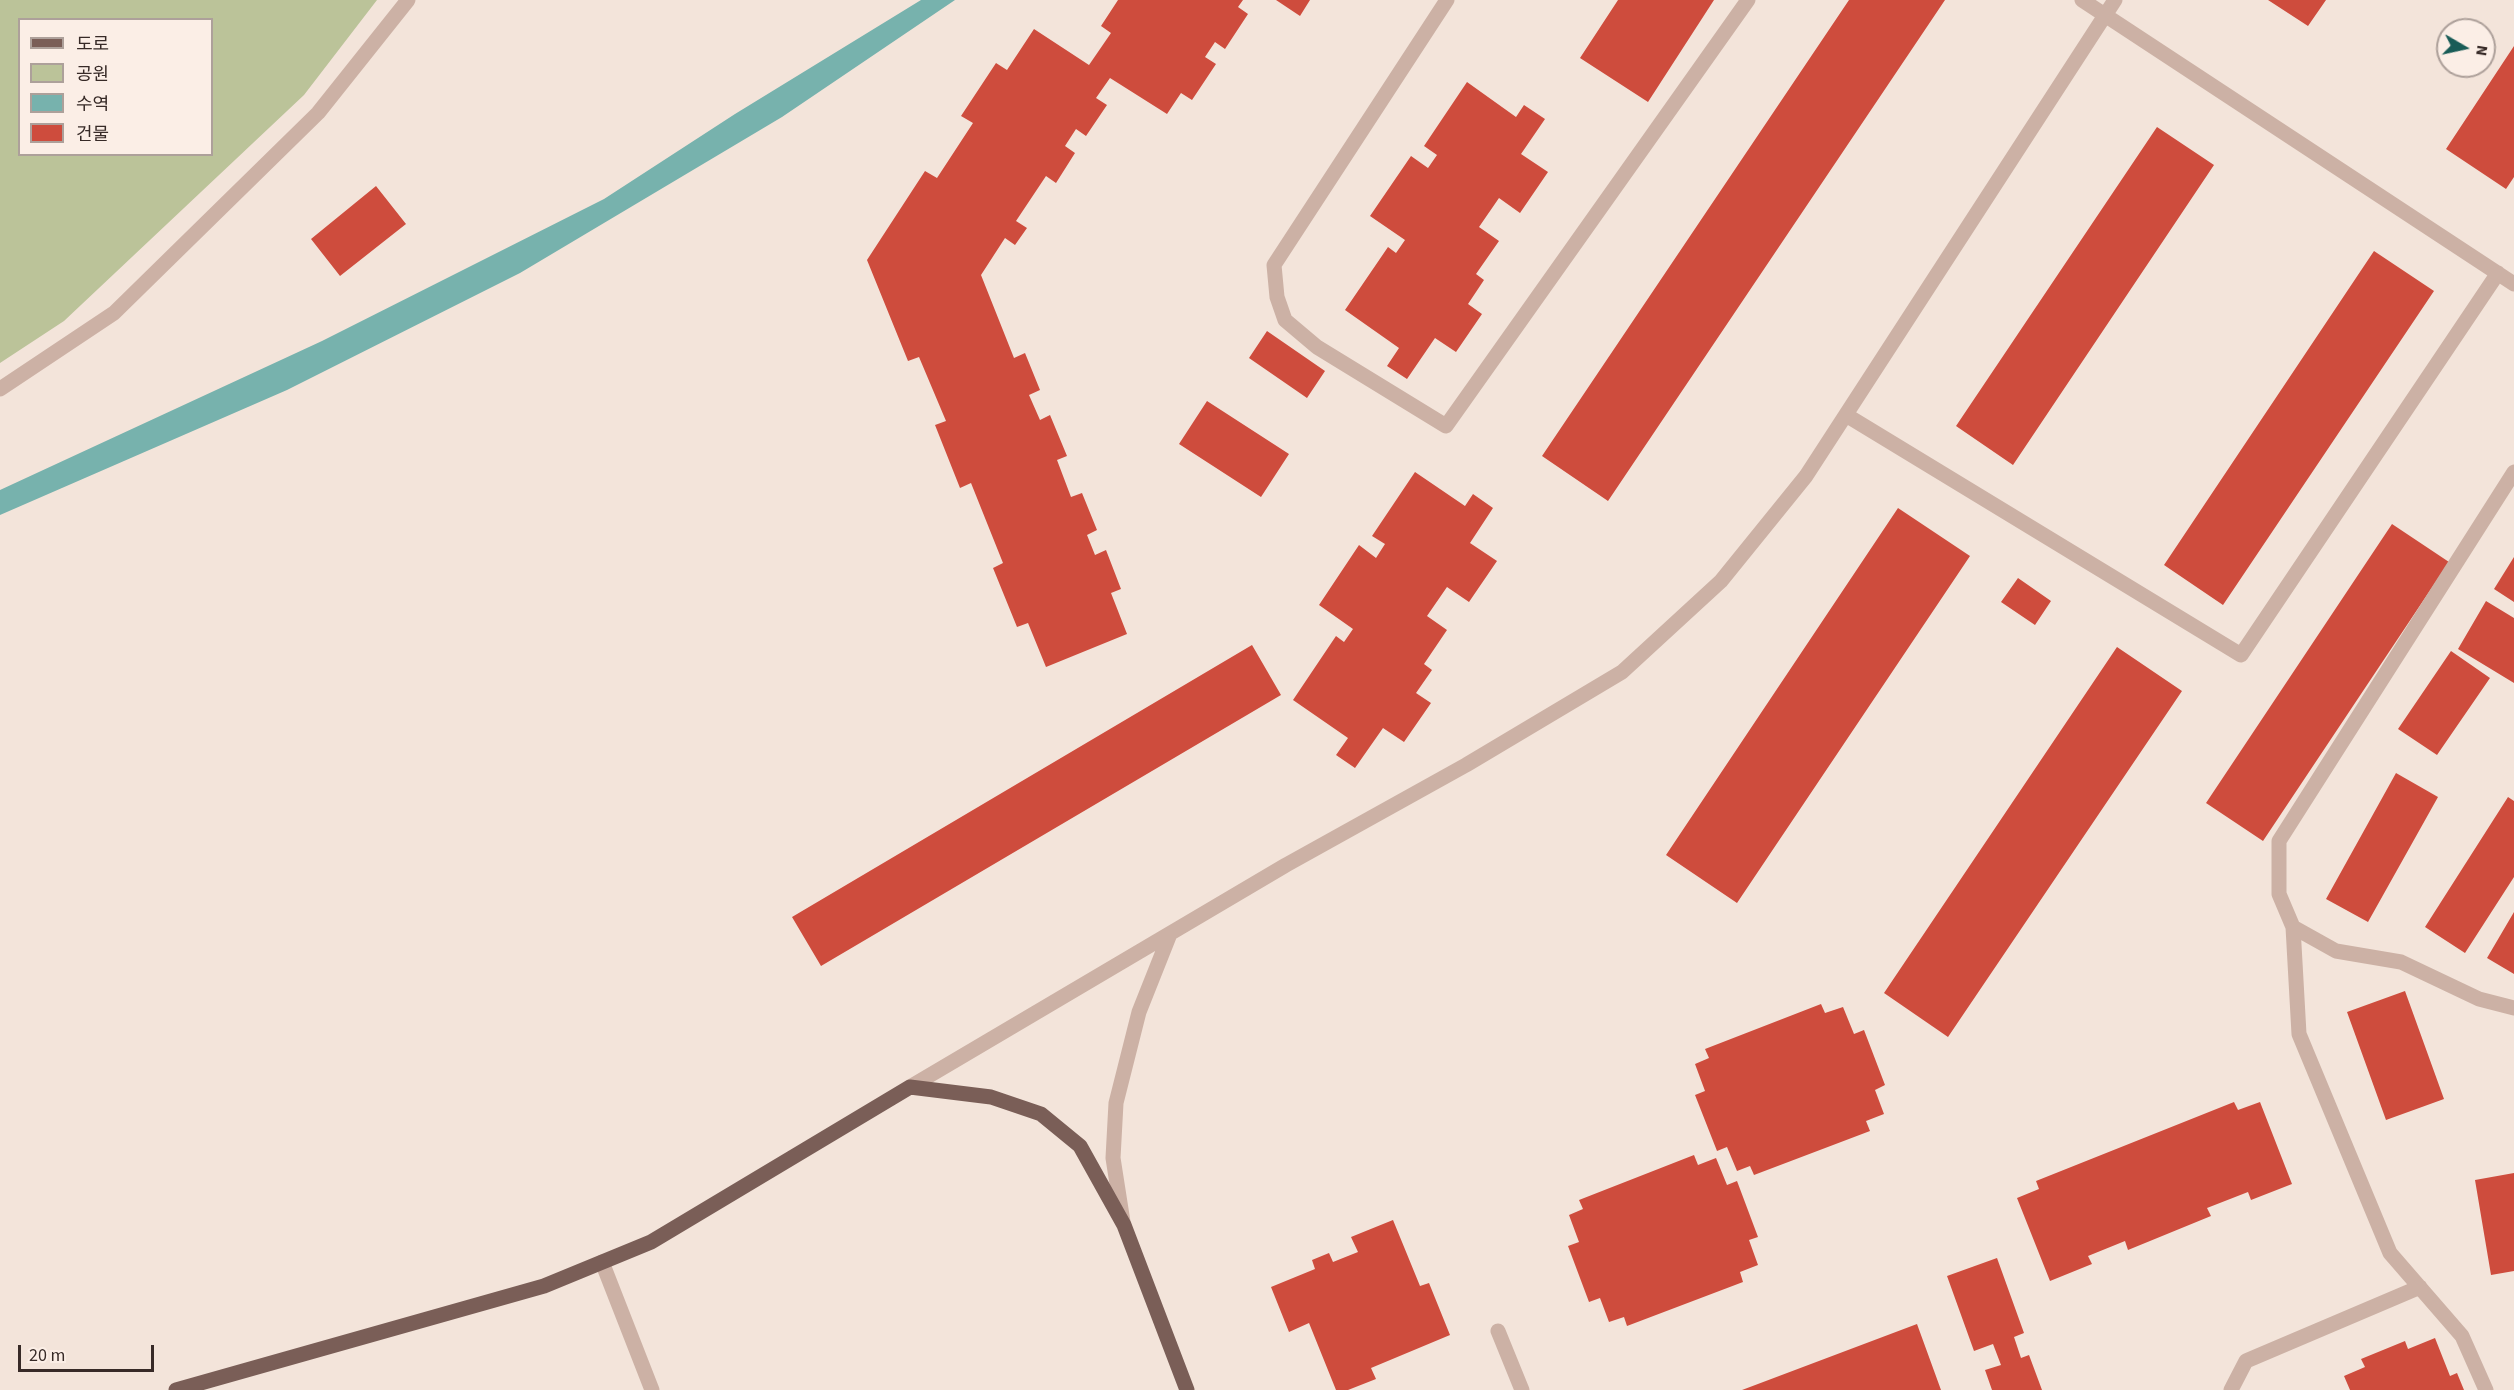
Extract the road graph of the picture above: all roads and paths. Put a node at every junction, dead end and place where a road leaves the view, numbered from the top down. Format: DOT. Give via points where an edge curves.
graph roads {
  1 [pos="408,0"];
  2 [pos="1447,0"];
  3 [pos="1748,0"];
  4 [pos="2082,0"];
  5 [pos="2115,0"];
  6 [pos="2104,15"];
  7 [pos="2498,273"];
  8 [pos="2514,284"];
  9 [pos="0,389"];
  10 [pos="1846,415"];
  11 [pos="2514,472"];
  12 [pos="2293,927"];
  13 [pos="1170,934"];
  14 [pos="2514,1008"];
  15 [pos="910,1087"];
  16 [pos="1124,1225"];
  17 [pos="602,1262"];
  18 [pos="2421,1287"];
  19 [pos="1498,1330"];
  20 [pos="176,1390"];
  21 [pos="652,1390"];
  22 [pos="1186,1390"];
  23 [pos="1522,1390"];
  24 [pos="2231,1390"];
  25 [pos="2486,1390"];
  1 -- 9 [label="street" via="318,113 114,313"];
  2 -- 3 [label="street" via="1274,265 1277,297 1285,321 1317,347 1446,426"];
  4 -- 6 [label="street"];
  5 -- 6 [label="street"];
  6 -- 7 [label="street"];
  6 -- 10 [label="street"];
  7 -- 8 [label="street"];
  7 -- 10 [label="street" via="2241,655"];
  10 -- 13 [label="street" via="1806,476 1721,581 1622,672"];
  11 -- 12 [label="street" via="2279,842 2279,894"];
  12 -- 14 [label="street" via="2336,951 2401,962 2479,999"];
  12 -- 18 [label="street" via="2299,1034 2391,1253"];
  13 -- 15 [label="street"];
  13 -- 16 [label="street" via="1139,1012 1116,1103 1113,1158"];
  15 -- 16 [label="main road" via="991,1096 1041,1114 1080,1146"];
  15 -- 17 [label="main road" via="651,1242"];
  16 -- 22 [label="main road"];
  17 -- 20 [label="main road" via="544,1286"];
  17 -- 21 [label="street"];
  18 -- 24 [label="street" via="2246,1361"];
  18 -- 25 [label="street" via="2462,1336"];
  19 -- 23 [label="street"];
}
